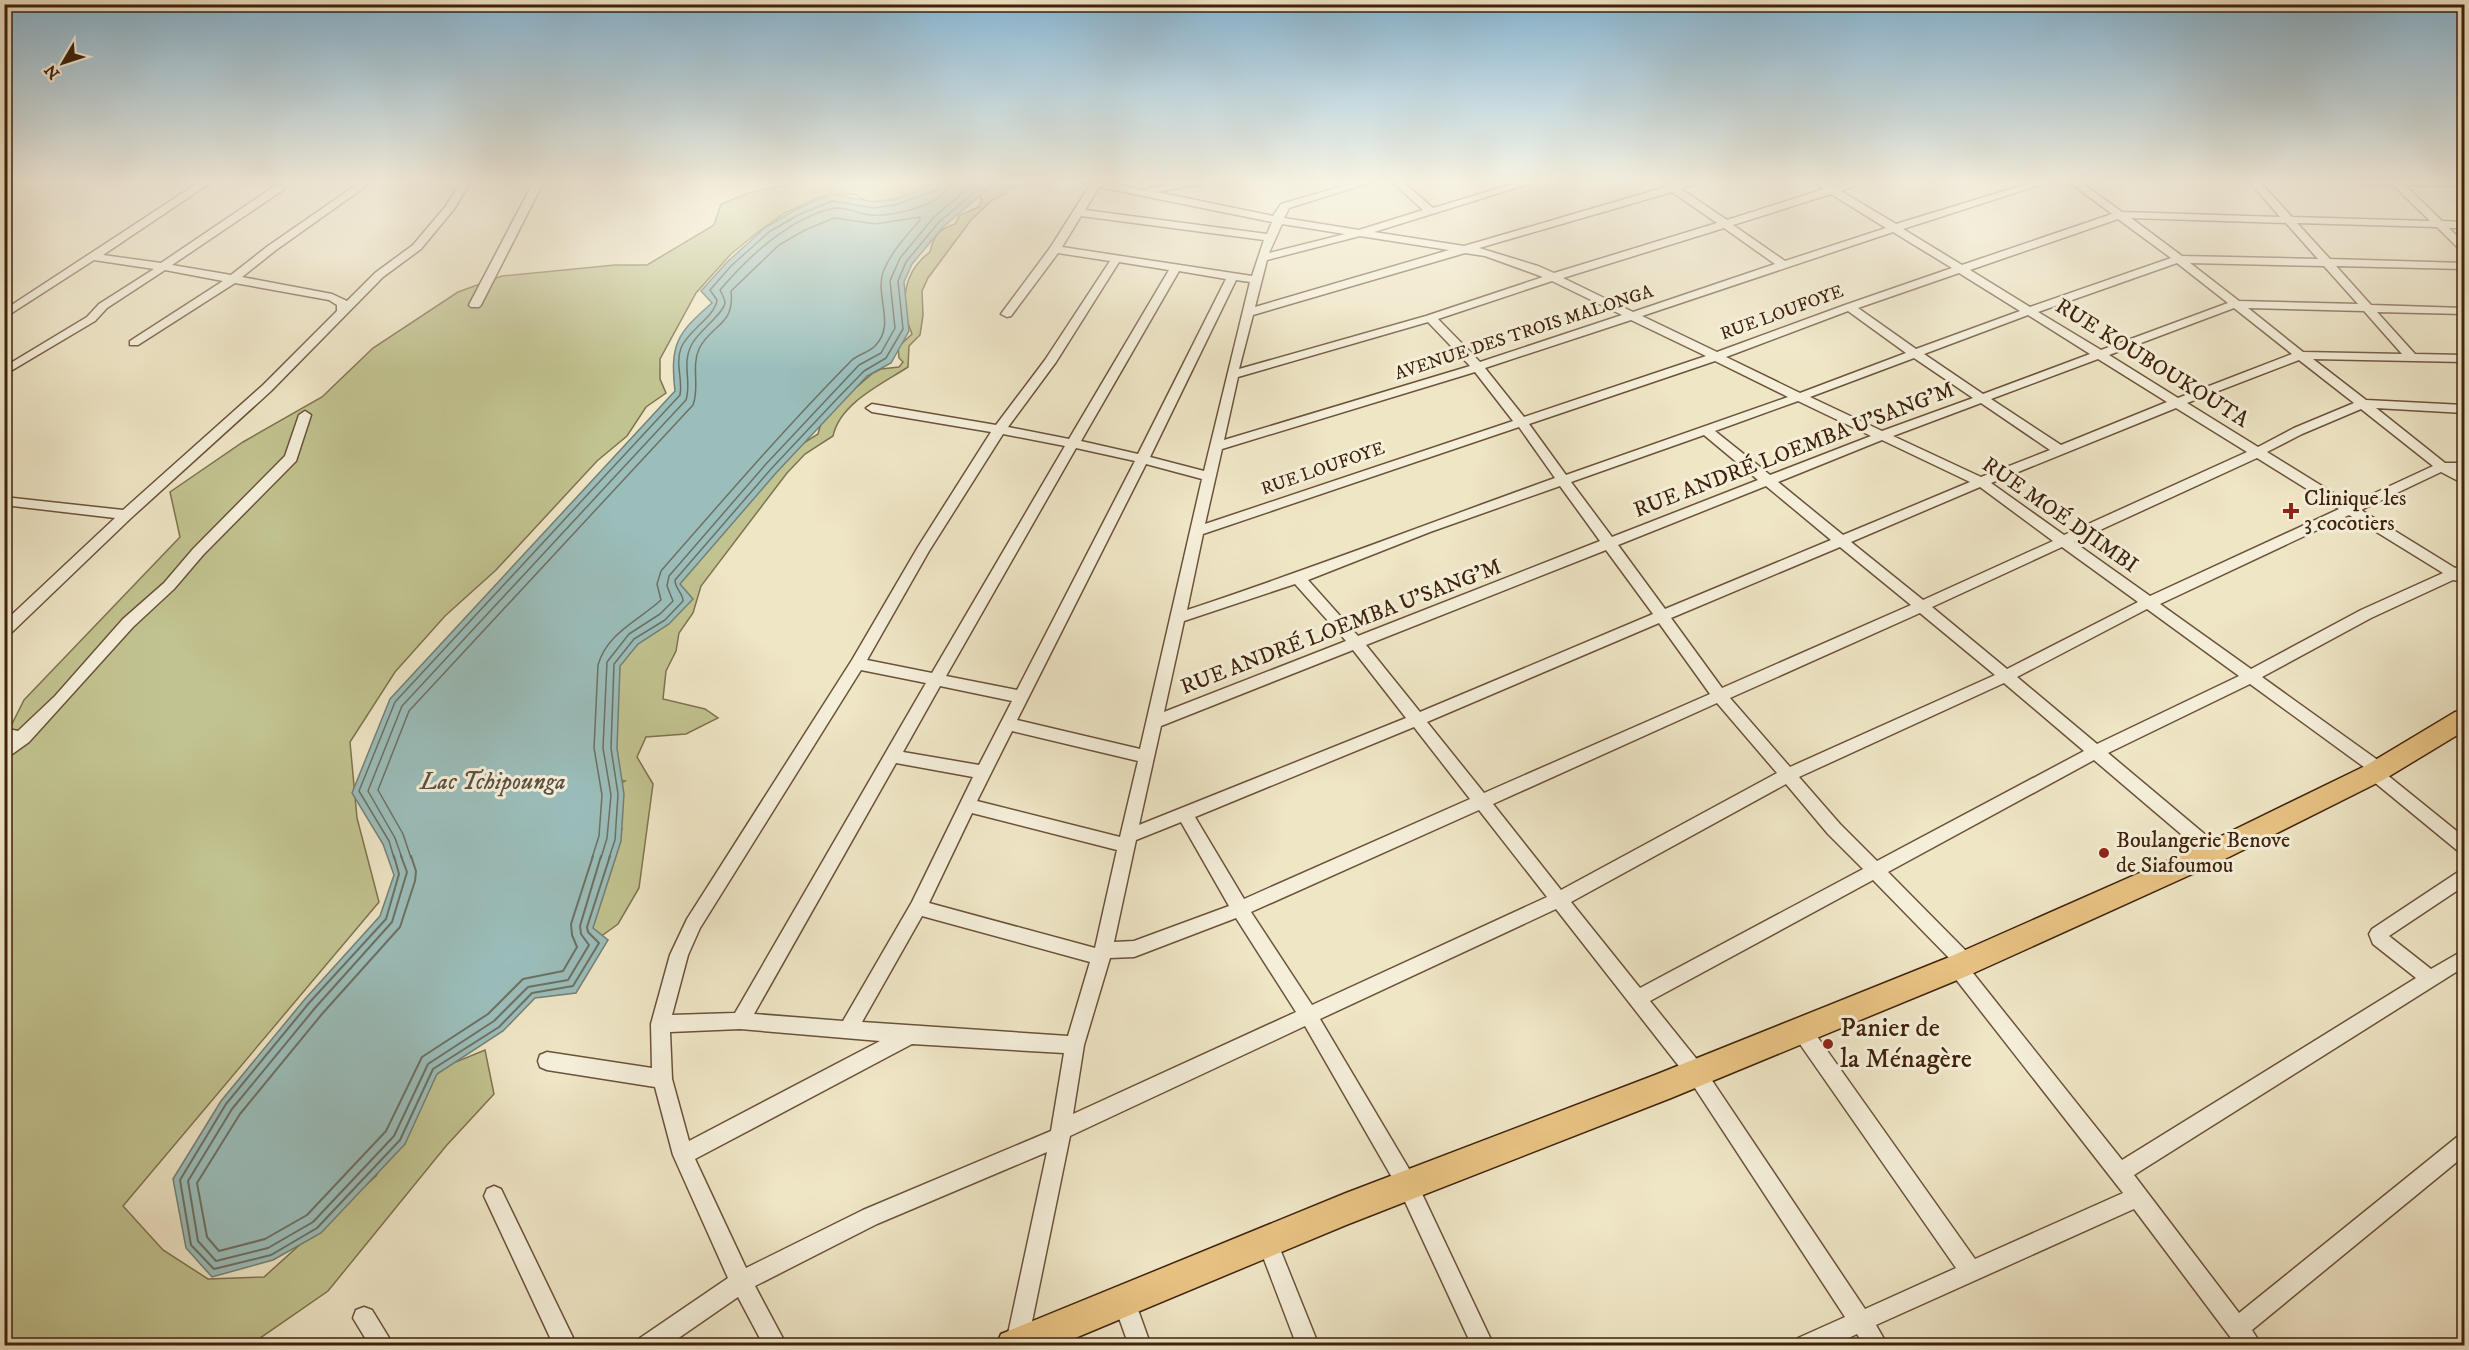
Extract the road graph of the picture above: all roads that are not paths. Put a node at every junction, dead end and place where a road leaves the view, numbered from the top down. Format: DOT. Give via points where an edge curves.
graph roads {
  1 [pos="113,244"];
  2 [pos="196,244"];
  3 [pos="281,244"];
  4 [pos="419,244"];
  5 [pos="506,244"];
  6 [pos="1058,244"];
  7 [pos="1268,244"];
  8 [pos="1322,244"];
  9 [pos="1425,244"];
  10 [pos="1482,244"];
  11 [pos="1660,244"];
  12 [pos="1754,244"];
  13 [pos="1849,244"];
  14 [pos="1921,244"];
  15 [pos="2035,244"];
  16 [pos="2160,244"];
  17 [pos="2309,244"];
  18 [pos="1055,249"];
  19 [pos="1462,250"];
  20 [pos="93,257"];
  21 [pos="1262,258"];
  22 [pos="2179,258"];
  23 [pos="1116,260"];
  24 [pos="2324,261"];
  25 [pos="165,265"];
  26 [pos="1785,266"];
  27 [pos="2464,266"];
  28 [pos="1176,267"];
  29 [pos="1961,269"];
  30 [pos="1233,275"];
  31 [pos="1552,277"];
  32 [pos="232,280"];
  33 [pos="1257,280"];
  34 [pos="2236,304"];
  35 [pos="475,305"];
  36 [pos="1849,306"];
  37 [pos="2365,308"];
  38 [pos="343,311"];
  39 [pos="2030,311"];
  40 [pos="2464,311"];
  41 [pos="1250,312"];
  42 [pos="1007,314"];
  43 [pos="4,315"];
  44 [pos="1636,316"];
  45 [pos="1430,318"];
  46 [pos="134,343"];
  47 [pos="1914,353"];
  48 [pos="2102,355"];
  49 [pos="2301,355"];
  50 [pos="1718,356"];
  51 [pos="2410,357"];
  52 [pos="2464,359"];
  53 [pos="1478,367"];
  54 [pos="4,372"];
  55 [pos="1232,375"];
  56 [pos="1799,397"];
  57 [pos="1984,398"];
  58 [pos="2176,403"];
  59 [pos="2363,404"];
  60 [pos="872,408"];
  61 [pos="2464,410"];
  62 [pos="304,415"];
  63 [pos="1521,422"];
  64 [pos="999,429"];
  65 [pos="1705,429"];
  66 [pos="1884,435"];
  67 [pos="1075,443"];
  68 [pos="1216,447"];
  69 [pos="2059,450"];
  70 [pos="2256,453"];
  71 [pos="1143,457"];
  72 [pos="2442,467"];
  73 [pos="2464,467"];
  74 [pos="1210,477"];
  75 [pos="2464,480"];
  76 [pos="1562,481"];
  77 [pos="1771,481"];
  78 [pos="1981,482"];
  79 [pos="4,501"];
  80 [pos="2350,510"];
  81 [pos="126,515"];
  82 [pos="1198,531"];
  83 [pos="1842,541"];
  84 [pos="2061,541"];
  85 [pos="1609,544"];
  86 [pos="2461,575"];
  87 [pos="1298,578"];
  88 [pos="2148,603"];
  89 [pos="1920,607"];
  90 [pos="1661,616"];
  91 [pos="1177,618"];
  92 [pos="4,631"];
  93 [pos="1357,644"];
  94 [pos="857,664"];
  95 [pos="2006,676"];
  96 [pos="2250,676"];
  97 [pos="936,681"];
  98 [pos="1719,695"];
  99 [pos="1022,697"];
  100 [pos="2464,719"];
  101 [pos="1416,720"];
  102 [pos="1155,722"];
  103 [pos="1009,724"];
  104 [pos="4,734"];
  105 [pos="23,738"];
  106 [pos="2095,752"];
  107 [pos="4,754"];
  108 [pos="892,756"];
  109 [pos="1148,757"];
  110 [pos="2377,771"];
  111 [pos="982,772"];
  112 [pos="1788,775"];
  113 [pos="1480,803"];
  114 [pos="967,805"];
  115 [pos="1185,815"];
  116 [pos="1128,841"];
  117 [pos="2464,846"];
  118 [pos="2214,852"];
  119 [pos="1875,871"];
  120 [pos="2464,877"];
  121 [pos="1558,900"];
  122 [pos="918,907"];
  123 [pos="1240,909"];
  124 [pos="1101,954"];
  125 [pos="2464,958"];
  126 [pos="1961,965"];
  127 [pos="2431,979"];
  128 [pos="1637,999"];
  129 [pos="1308,1014"];
  130 [pos="740,1021"];
  131 [pos="660,1024"];
  132 [pos="848,1029"];
  133 [pos="1802,1031"];
  134 [pos="910,1035"];
  135 [pos="1075,1045"];
  136 [pos="547,1060"];
  137 [pos="1696,1073"];
  138 [pos="662,1079"];
  139 [pos="1060,1133"];
  140 [pos="2464,1144"];
  141 [pos="683,1155"];
  142 [pos="2120,1173"];
  143 [pos="1408,1186"];
  144 [pos="494,1196"];
  145 [pos="2137,1197"];
  146 [pos="1267,1241"];
  147 [pos="1972,1272"];
  148 [pos="741,1282"];
  149 [pos="1124,1301"];
  150 [pos="364,1318"];
  151 [pos="1860,1319"];
  152 [pos="2237,1328"];
  153 [pos="1015,1344"];
  154 [pos="383,1346"];
  155 [pos="566,1346"];
  156 [pos="648,1346"];
  157 [pos="776,1346"];
  158 [pos="1140,1346"];
  159 [pos="1308,1346"];
  160 [pos="1483,1346"];
  161 [pos="1806,1346"];
  162 [pos="1877,1346"];
  163 [pos="2251,1346"];
  1 -- 20 [label="street"];
  2 -- 25 [label="street"];
  3 -- 32 [label="street"];
  4 -- 38 [label="street" via="379,275"];
  5 -- 35 [label="street"];
  6 -- 18 [label="street"];
  7 -- 21 [label="street"];
  8 -- 21 [label="street"];
  9 -- 19 [label="street, RUE MOÉ DJIMBI"];
  10 -- 19 [label="street"];
  11 -- 31 [label="street"];
  12 -- 26 [label="street"];
  13 -- 26 [label="street, AVENUE DES TROIS MALONGA"];
  14 -- 29 [label="street, RUE KOUBOUKOUTA"];
  15 -- 29 [label="street, RUE LOUFOYE"];
  16 -- 22 [label="street"];
  17 -- 24 [label="street"];
  18 -- 23 [label="street"];
  18 -- 42 [label="street"];
  19 -- 31 [label="street, RUE MOÉ DJIMBI" via="1510,259"];
  19 -- 41 [label="street"];
  20 -- 25 [label="street"];
  20 -- 43 [label="street"];
  21 -- 33 [label="street"];
  22 -- 24 [label="street"];
  22 -- 34 [label="street"];
  22 -- 39 [label="street"];
  23 -- 28 [label="street"];
  23 -- 64 [label="street" via="1050,362"];
  24 -- 27 [label="street"];
  24 -- 37 [label="street"];
  25 -- 32 [label="street"];
  25 -- 54 [label="street" via="103,306 91,319"];
  26 -- 44 [label="street, AVENUE DES TROIS MALONGA"];
  28 -- 30 [label="street"];
  28 -- 67 [label="street"];
  29 -- 36 [label="street, RUE LOUFOYE"];
  29 -- 39 [label="street, RUE KOUBOUKOUTA"];
  30 -- 33 [label="street"];
  30 -- 71 [label="street"];
  31 -- 44 [label="street, RUE MOÉ DJIMBI"];
  31 -- 45 [label="street"];
  32 -- 38 [label="street" via="332,297 343,304"];
  32 -- 46 [label="street"];
  33 -- 41 [label="street"];
  34 -- 37 [label="street, RUE ANDRÉ LOEMBA U'SANG'M"];
  34 -- 48 [label="street, RUE ANDRÉ LOEMBA U'SANG'M"];
  34 -- 49 [label="street"];
  36 -- 47 [label="street"];
  36 -- 50 [label="street, RUE LOUFOYE"];
  37 -- 40 [label="street, RUE ANDRÉ LOEMBA U'SANG'M"];
  37 -- 51 [label="street"];
  38 -- 81 [label="street" via="267,388"];
  39 -- 47 [label="street"];
  39 -- 48 [label="street, RUE KOUBOUKOUTA"];
  41 -- 55 [label="street"];
  44 -- 50 [label="street, RUE MOÉ DJIMBI"];
  44 -- 53 [label="street, AVENUE DES TROIS MALONGA"];
  45 -- 53 [label="street"];
  45 -- 55 [label="street"];
  47 -- 56 [label="street"];
  47 -- 57 [label="street"];
  48 -- 57 [label="street, RUE ANDRÉ LOEMBA U'SANG'M"];
  48 -- 58 [label="street, RUE KOUBOUKOUTA"];
  49 -- 51 [label="street"];
  49 -- 58 [label="street"];
  49 -- 59 [label="street"];
  50 -- 56 [label="street, RUE MOÉ DJIMBI"];
  50 -- 63 [label="street, RUE LOUFOYE"];
  51 -- 52 [label="street"];
  53 -- 63 [label="street"];
  53 -- 68 [label="street, AVENUE DES TROIS MALONGA"];
  55 -- 68 [label="street"];
  56 -- 65 [label="street"];
  56 -- 66 [label="street, RUE MOÉ DJIMBI"];
  57 -- 66 [label="street, RUE ANDRÉ LOEMBA U'SANG'M"];
  57 -- 69 [label="street"];
  58 -- 69 [label="street"];
  58 -- 70 [label="street, RUE KOUBOUKOUTA"];
  59 -- 61 [label="street"];
  59 -- 70 [label="street"];
  59 -- 72 [label="street"];
  60 -- 64 [label="street"];
  62 -- 105 [label="street" via="291,458 128,623"];
  63 -- 76 [label="street"];
  63 -- 82 [label="street, RUE LOUFOYE"];
  64 -- 67 [label="street"];
  64 -- 94 [label="street"];
  65 -- 76 [label="street"];
  65 -- 77 [label="street"];
  66 -- 77 [label="street, RUE ANDRÉ LOEMBA U'SANG'M"];
  66 -- 78 [label="street, RUE MOÉ DJIMBI"];
  67 -- 71 [label="street"];
  67 -- 97 [label="street"];
  68 -- 74 [label="street"];
  69 -- 78 [label="street"];
  70 -- 80 [label="street, RUE KOUBOUKOUTA"];
  70 -- 84 [label="street"];
  71 -- 74 [label="street"];
  71 -- 99 [label="street"];
  72 -- 73 [label="street"];
  72 -- 75 [label="street"];
  72 -- 80 [label="street"];
  74 -- 82 [label="street"];
  76 -- 85 [label="street"];
  76 -- 87 [label="street"];
  77 -- 83 [label="street"];
  77 -- 85 [label="street, RUE ANDRÉ LOEMBA U'SANG'M"];
  78 -- 83 [label="street"];
  78 -- 84 [label="street, RUE MOÉ DJIMBI"];
  79 -- 81 [label="street"];
  80 -- 86 [label="street, RUE KOUBOUKOUTA"];
  80 -- 88 [label="street"];
  81 -- 92 [label="street"];
  82 -- 91 [label="street"];
  83 -- 89 [label="street"];
  83 -- 90 [label="street"];
  84 -- 88 [label="street, RUE MOÉ DJIMBI"];
  84 -- 89 [label="street"];
  85 -- 90 [label="street"];
  85 -- 93 [label="street, RUE ANDRÉ LOEMBA U'SANG'M"];
  86 -- 96 [label="street" via="2366,614"];
  87 -- 91 [label="street"];
  87 -- 93 [label="street"];
  88 -- 95 [label="street"];
  88 -- 96 [label="street, RUE MOÉ DJIMBI"];
  89 -- 95 [label="street"];
  89 -- 98 [label="street"];
  90 -- 98 [label="street"];
  90 -- 101 [label="street"];
  91 -- 102 [label="street"];
  93 -- 101 [label="street"];
  93 -- 102 [label="street, RUE ANDRÉ LOEMBA U'SANG'M"];
  94 -- 97 [label="street"];
  94 -- 131 [label="street" via="693,924 679,955"];
  95 -- 106 [label="street"];
  95 -- 112 [label="street"];
  96 -- 106 [label="street"];
  96 -- 110 [label="street, RUE MOÉ DJIMBI"];
  97 -- 99 [label="street"];
  97 -- 108 [label="street"];
  98 -- 112 [label="street"];
  98 -- 113 [label="street"];
  99 -- 103 [label="street"];
  100 -- 110 [label="highway"];
  101 -- 113 [label="street"];
  101 -- 115 [label="street"];
  102 -- 109 [label="street"];
  103 -- 109 [label="street"];
  103 -- 111 [label="street"];
  104 -- 105 [label="street"];
  105 -- 107 [label="street"];
  106 -- 118 [label="street"];
  106 -- 119 [label="street"];
  108 -- 111 [label="street"];
  108 -- 130 [label="street"];
  109 -- 116 [label="street"];
  110 -- 117 [label="street, RUE MOÉ DJIMBI"];
  110 -- 118 [label="highway"];
  111 -- 114 [label="street"];
  112 -- 119 [label="street"];
  112 -- 121 [label="street"];
  113 -- 121 [label="street"];
  113 -- 123 [label="street"];
  114 -- 116 [label="street"];
  114 -- 122 [label="street"];
  115 -- 116 [label="street"];
  115 -- 123 [label="street"];
  116 -- 124 [label="street"];
  118 -- 126 [label="highway"];
  119 -- 126 [label="street"];
  119 -- 128 [label="street"];
  120 -- 127 [label="street" via="2378,934 2379,939"];
  121 -- 128 [label="street"];
  121 -- 129 [label="street"];
  122 -- 124 [label="street"];
  122 -- 132 [label="street"];
  123 -- 124 [label="street" via="1134,949"];
  123 -- 129 [label="street"];
  124 -- 135 [label="street"];
  125 -- 127 [label="street"];
  126 -- 133 [label="highway"];
  126 -- 142 [label="street"];
  127 -- 142 [label="street"];
  128 -- 137 [label="street"];
  129 -- 139 [label="street"];
  129 -- 143 [label="street"];
  130 -- 131 [label="street"];
  130 -- 132 [label="street"];
  131 -- 138 [label="street"];
  132 -- 134 [label="street"];
  133 -- 137 [label="highway"];
  133 -- 147 [label="street"];
  134 -- 135 [label="street"];
  134 -- 141 [label="street"];
  135 -- 139 [label="street"];
  136 -- 138 [label="street"];
  137 -- 143 [label="highway"];
  137 -- 151 [label="street"];
  138 -- 141 [label="street"];
  139 -- 148 [label="street" via="870,1217"];
  139 -- 153 [label="street"];
  140 -- 152 [label="street"];
  141 -- 148 [label="street"];
  142 -- 145 [label="street"];
  143 -- 146 [label="highway"];
  143 -- 160 [label="street"];
  144 -- 155 [label="street"];
  145 -- 147 [label="street"];
  145 -- 152 [label="street"];
  146 -- 149 [label="highway"];
  146 -- 159 [label="street"];
  147 -- 151 [label="street"];
  148 -- 156 [label="street"];
  148 -- 157 [label="street"];
  149 -- 153 [label="highway"];
  149 -- 158 [label="street"];
  150 -- 154 [label="street"];
  151 -- 161 [label="street"];
  151 -- 162 [label="street"];
  152 -- 163 [label="street"];
}
